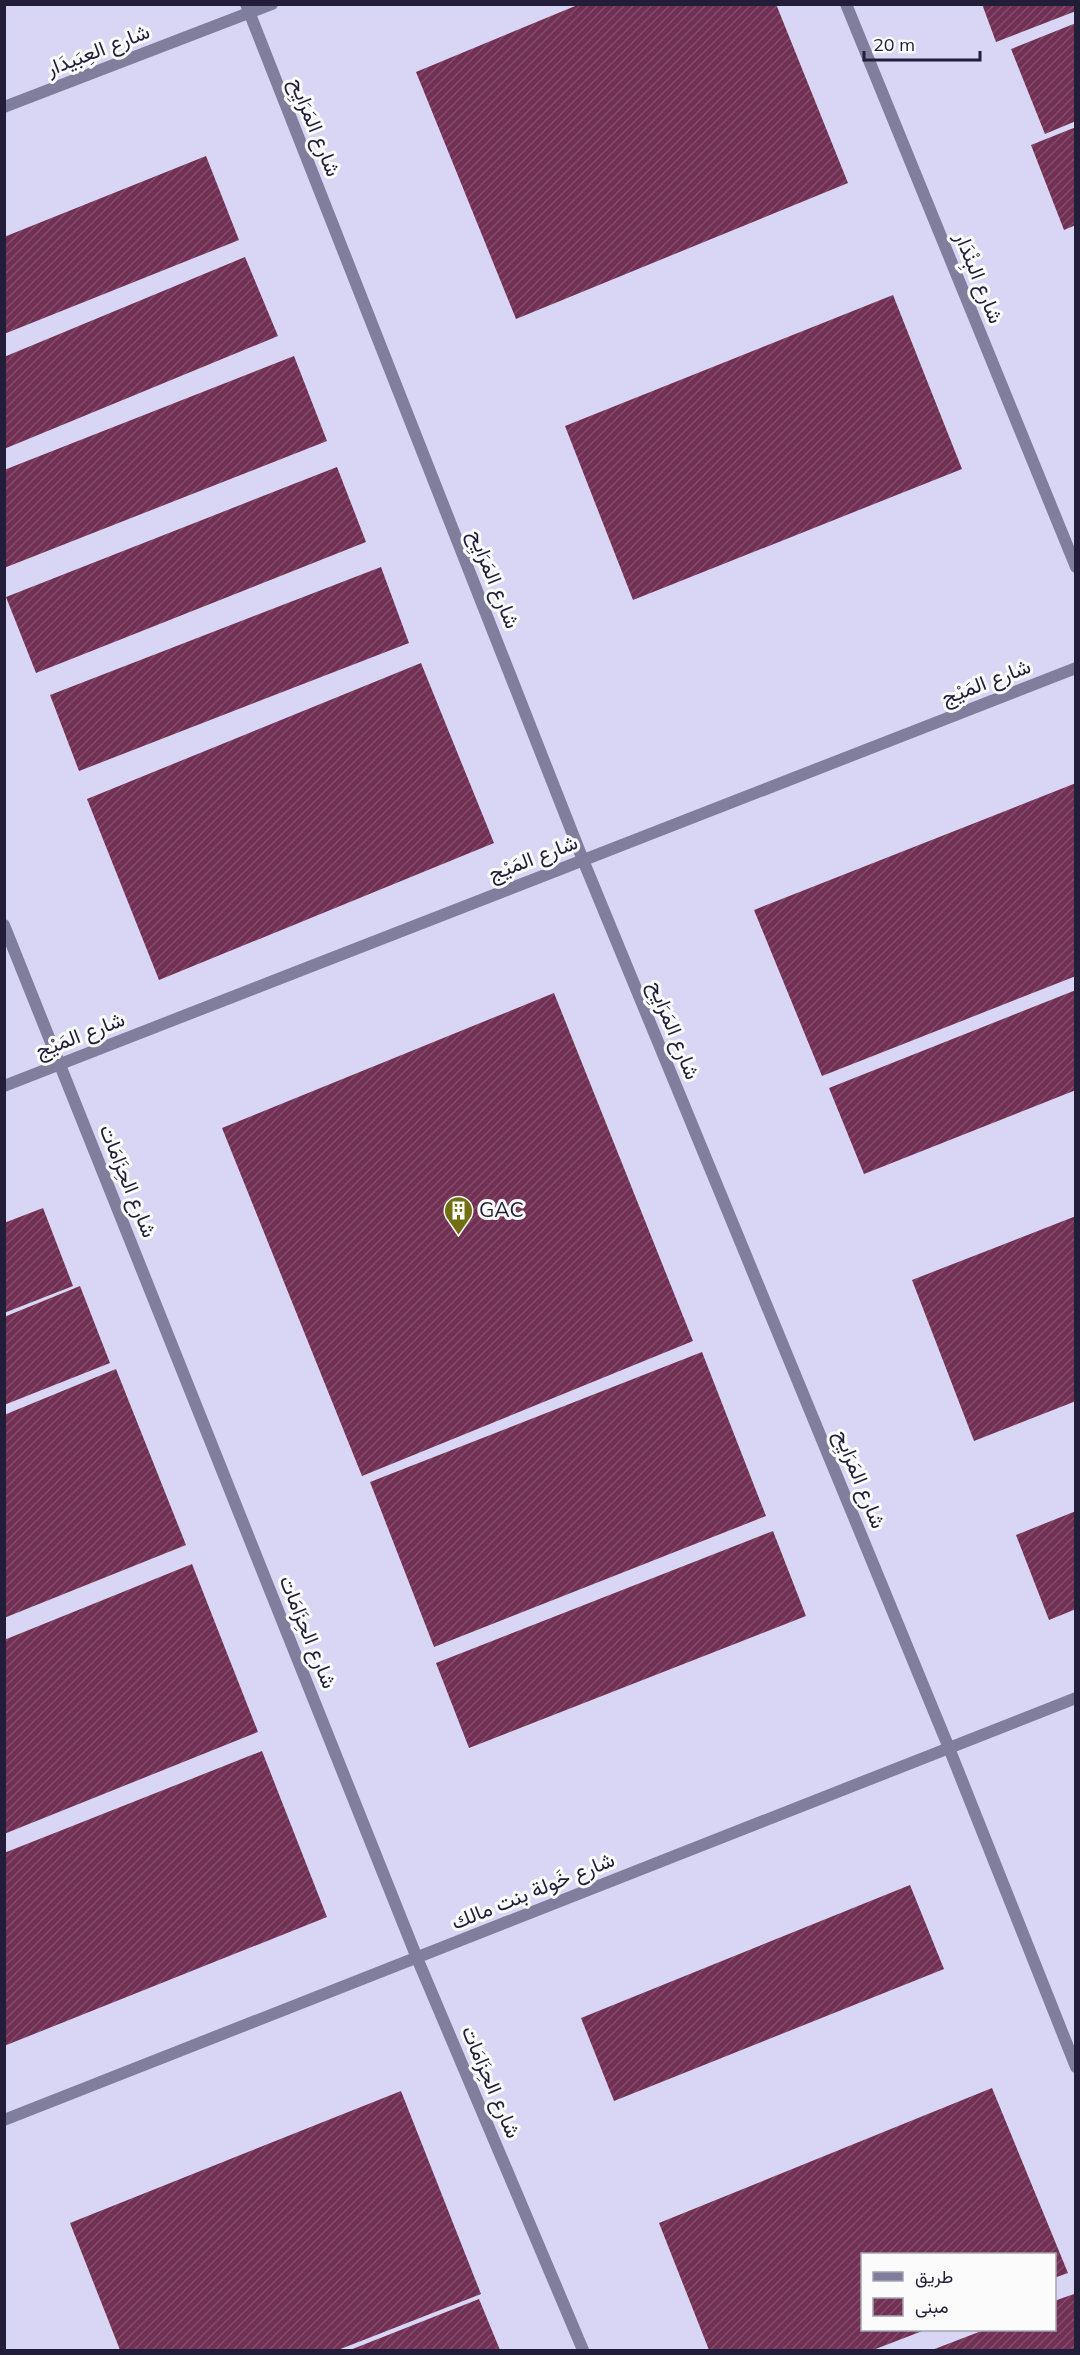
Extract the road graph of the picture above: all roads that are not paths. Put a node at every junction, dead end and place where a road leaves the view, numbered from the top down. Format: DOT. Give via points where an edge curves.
graph roads {
  1 [pos="272,4"];
  2 [pos="846,4"];
  3 [pos="248,9"];
  4 [pos="4,107"];
  5 [pos="1076,567"];
  6 [pos="1076,668"];
  7 [pos="583,860"];
  8 [pos="4,925"];
  9 [pos="60,1064"];
  10 [pos="4,1086"];
  11 [pos="1076,1698"];
  12 [pos="949,1748"];
  13 [pos="417,1958"];
  14 [pos="1076,2067"];
  15 [pos="4,2120"];
  16 [pos="583,2350"];
  1 -- 3 [label="street, شارع العِبَيدَار"];
  2 -- 5 [label="street, شارع البِنْدَار"];
  3 -- 4 [label="street, شارع العِبَيدَار"];
  3 -- 7 [label="street, شارع المَرَايِح"];
  6 -- 7 [label="street, شارع المَيْج"];
  7 -- 9 [label="street, شارع المَيْج"];
  7 -- 12 [label="street, شارع المَرَايِح"];
  8 -- 9 [label="street, شارع الحِزَامَات"];
  9 -- 10 [label="street, شارع المَيْج"];
  9 -- 13 [label="street, شارع الحِزَامَات"];
  11 -- 12 [label="street, شارع خَولة بنت مالك"];
  12 -- 13 [label="street, شارع خَولة بنت مالك"];
  12 -- 14 [label="street, شارع المَرَايِح"];
  13 -- 15 [label="street, شارع خَولة بنت مالك"];
  13 -- 16 [label="street, شارع الحِزَامَات"];
}
